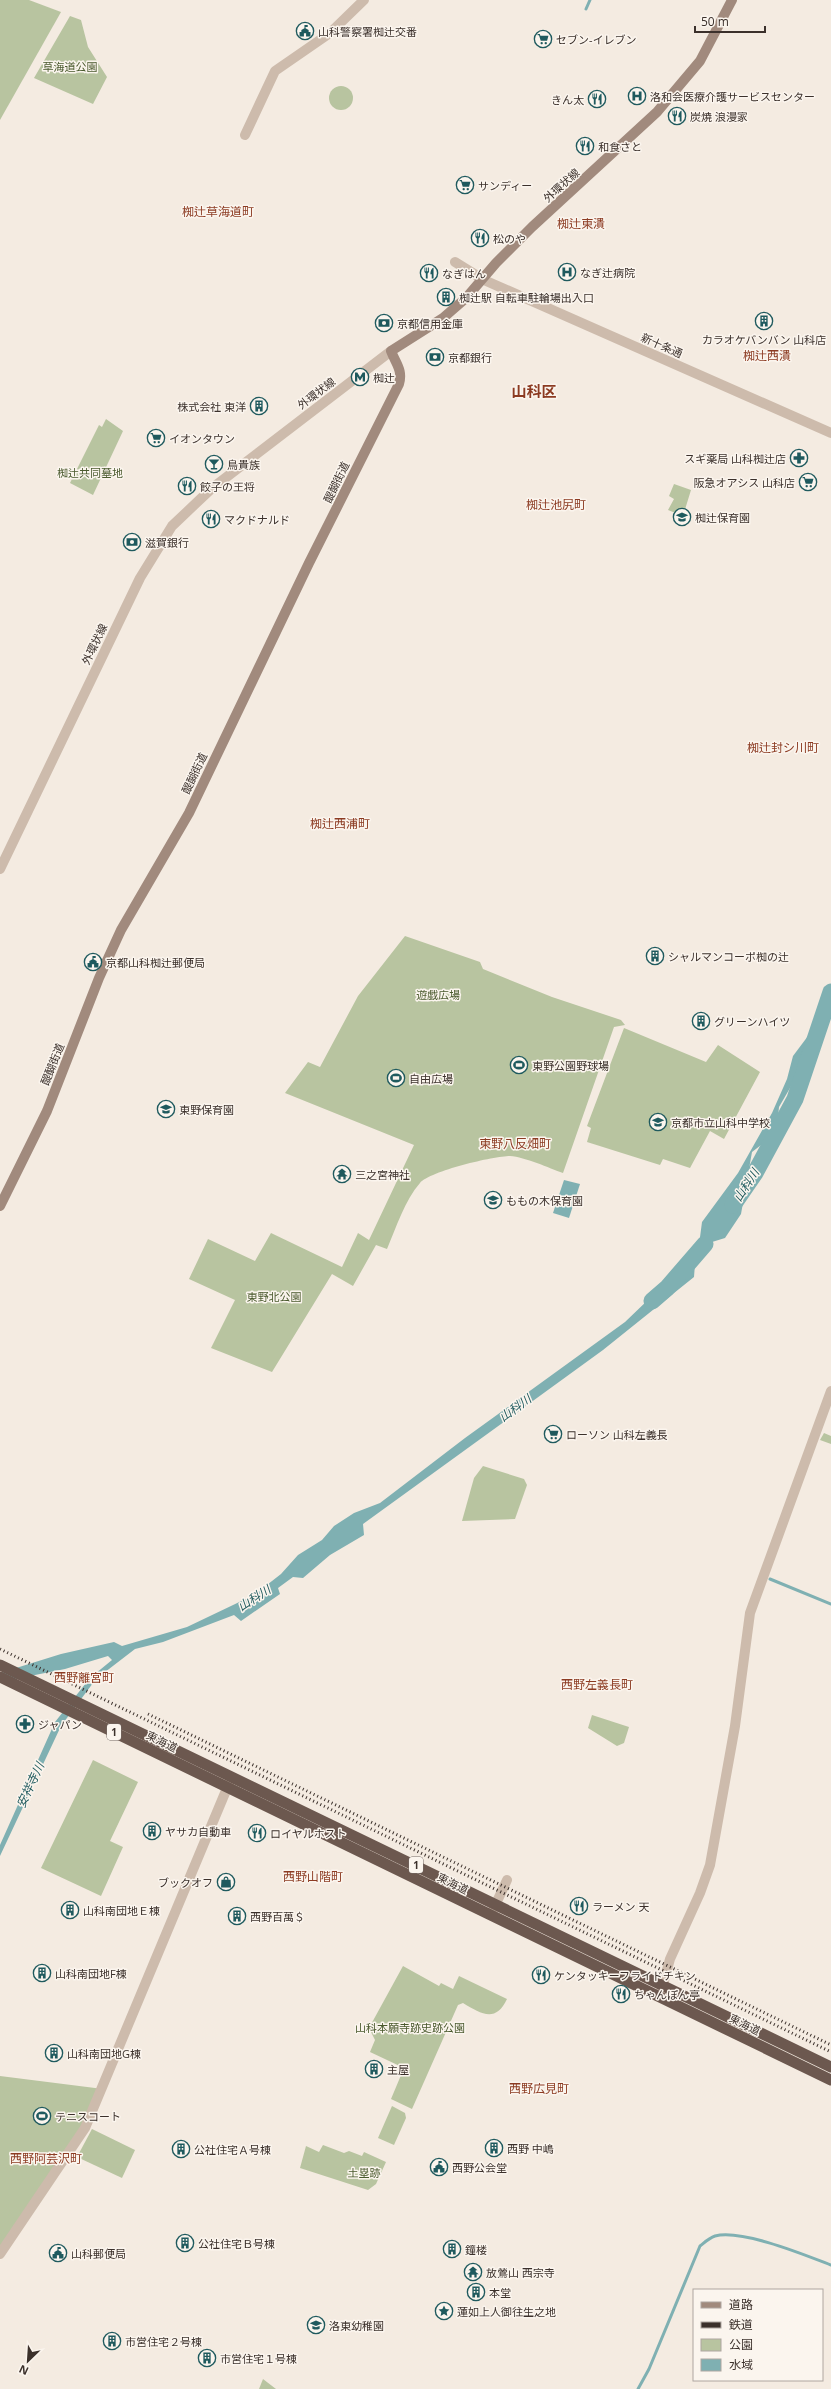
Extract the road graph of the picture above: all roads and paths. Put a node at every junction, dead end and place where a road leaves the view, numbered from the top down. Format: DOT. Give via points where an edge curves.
graph roads {
  1 [pos="364,0"];
  2 [pos="732,0"];
  3 [pos="245,135"];
  4 [pos="455,262"];
  5 [pos="484,280"];
  6 [pos="391,351"];
  7 [pos="831,433"];
  8 [pos="0,869"];
  9 [pos="0,1206"];
  10 [pos="831,1392"];
  11 [pos="0,1665"];
  12 [pos="0,1677"];
  13 [pos="230,1782"];
  14 [pos="507,1880"];
  15 [pos="496,1904"];
  16 [pos="490,1915"];
  17 [pos="663,1986"];
  18 [pos="660,1997"];
  19 [pos="831,2067"];
  20 [pos="831,2080"];
  21 [pos="0,2254"];
  1 -- 3 [label="street" via="330,33 275,71"];
  2 -- 5 [label="main road, 外環状線" via="700,61 657,112 532,227 496,263"];
  4 -- 5 [label="street, 新十条通"];
  5 -- 6 [label="main road, 外環状線" via="443,318"];
  5 -- 7 [label="street, 新十条通"];
  6 -- 8 [label="street, 外環状線" via="211,490 172,526 140,578"];
  6 -- 9 [label="main road, 醍醐街道" via="402,375 399,384 308,563 189,813 121,930 99,978 47,1111"];
  10 -- 17 [label="street" via="750,1613 735,1726 711,1859 700,1893 670,1959"];
  11 -- 13 [label="highway, 東海道 / 1"];
  12 -- 13 [label="highway, 東海道 / 1"];
  13 -- 15 [label="highway, 東海道 / 1"];
  13 -- 16 [label="highway, 東海道 / 1"];
  13 -- 21 [label="street" via="86,2128"];
  14 -- 15 [label="street"];
  15 -- 16 [label="street"];
  15 -- 17 [label="highway, 東海道 / 1"];
  16 -- 18 [label="highway, 東海道 / 1"];
  17 -- 18 [label="street"];
  17 -- 19 [label="highway, 東海道 / 1"];
  18 -- 20 [label="highway, 東海道 / 1"];
}
